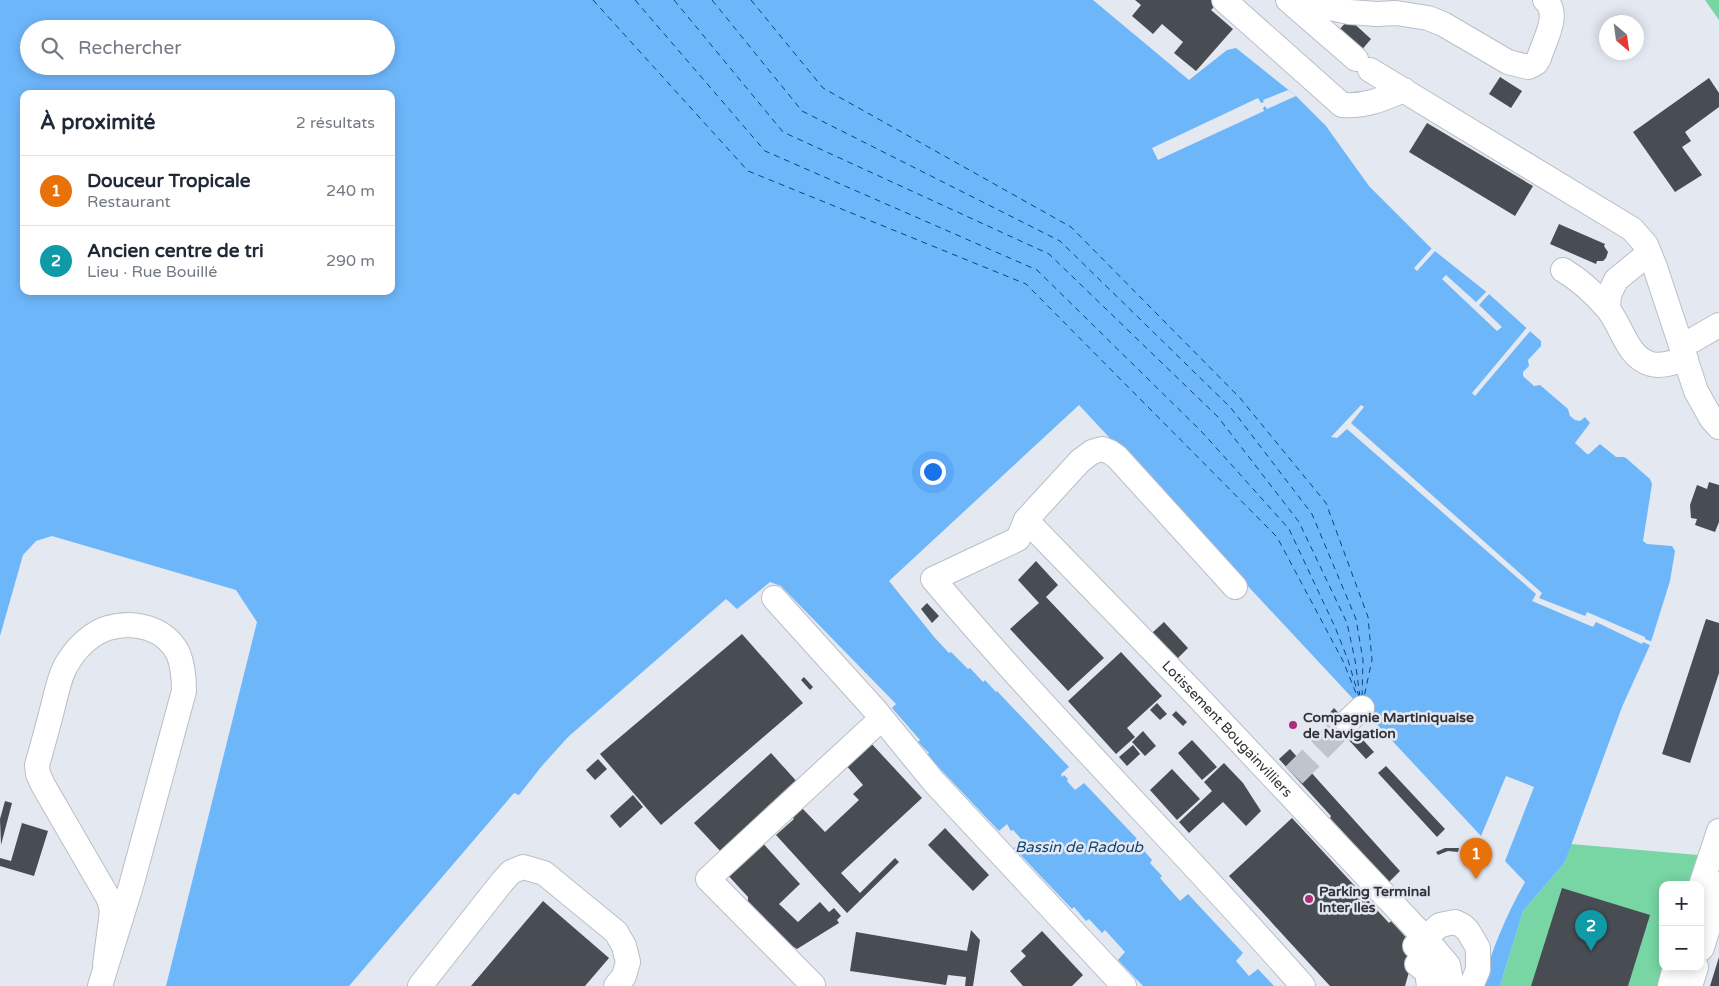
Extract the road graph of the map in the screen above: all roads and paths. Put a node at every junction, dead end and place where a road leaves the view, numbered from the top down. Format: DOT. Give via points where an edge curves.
graph roads {
  1 [pos="1224,0"];
  2 [pos="1288,0"];
  3 [pos="1294,0"];
  4 [pos="1545,0"];
  5 [pos="1404,90"];
  6 [pos="1649,253"];
  7 [pos="1563,270"];
  8 [pos="1608,308"];
  9 [pos="1719,325"];
  10 [pos="1683,352"];
  11 [pos="1718,426"];
  12 [pos="1026,520"];
  13 [pos="1235,587"];
  14 [pos="774,598"];
  15 [pos="882,719"];
  16 [pos="1719,831"];
  17 [pos="1702,881"];
  18 [pos="1719,886"];
  19 [pos="1704,934"];
  20 [pos="1420,952"];
  21 [pos="1675,971"];
  22 [pos="1693,971"];
  23 [pos="103,975"];
  24 [pos="813,985"];
  25 [pos="420,986"];
  26 [pos="616,986"];
  27 [pos="1124,986"];
  28 [pos="1303,986"];
  29 [pos="1429,986"];
  30 [pos="1442,986"];
  31 [pos="1452,986"];
  32 [pos="1471,986"];
  33 [pos="1670,986"];
  34 [pos="1688,986"];
  1 -- 5 [label="lane" via="1342,105 1372,103"];
  2 -- 5 [label="lane" via="1363,65"];
  3 -- 4 [label="lane" via="1350,12 1423,17 1443,24 1508,62 1528,67 1539,58 1552,16 1550,5"];
  5 -- 6 [label="lane" via="1632,229"];
  6 -- 8 [label="lane" via="1616,280"];
  6 -- 10 [label="lane"];
  7 -- 8 [label="lane"];
  8 -- 10 [label="lane" via="1633,351 1643,361 1653,365 1668,364"];
  9 -- 10 [label="lane" via="1693,340"];
  10 -- 11 [label="lane" via="1696,391"];
  12 -- 13 [label="lane" via="1080,461 1102,449 1117,458"];
  12 -- 20 [label="lane, Lotissement Bougainvilliers" via="1196,696 1288,781"];
  12 -- 28 [label="lane" via="1018,539 933,579 978,634"];
  14 -- 15 [label="lane"];
  15 -- 24 [label="lane" via="708,879"];
  15 -- 27 [label="lane" via="934,782"];
  16 -- 17 [label="lane"];
  18 -- 19 [label="main road"];
  20 -- 29 [label="lane"];
  20 -- 30 [label="lane" via="1440,970"];
  20 -- 31 [label="lane" via="1448,965"];
  20 -- 32 [label="lane" via="1440,925 1455,922 1463,926 1478,948 1478,970"];
  21 -- 33 [label="lane"];
  22 -- 34 [label="main road"];
  23 -- 23 [label="lane" via="112,912 109,900 43,785 37,765 62,675 70,658 94,635 107,628 123,625 149,627 162,633 182,663 184,691 131,886"];
  25 -- 26 [label="lane" via="502,882 511,872 523,867 544,873 616,932 628,962 624,976"];
}
